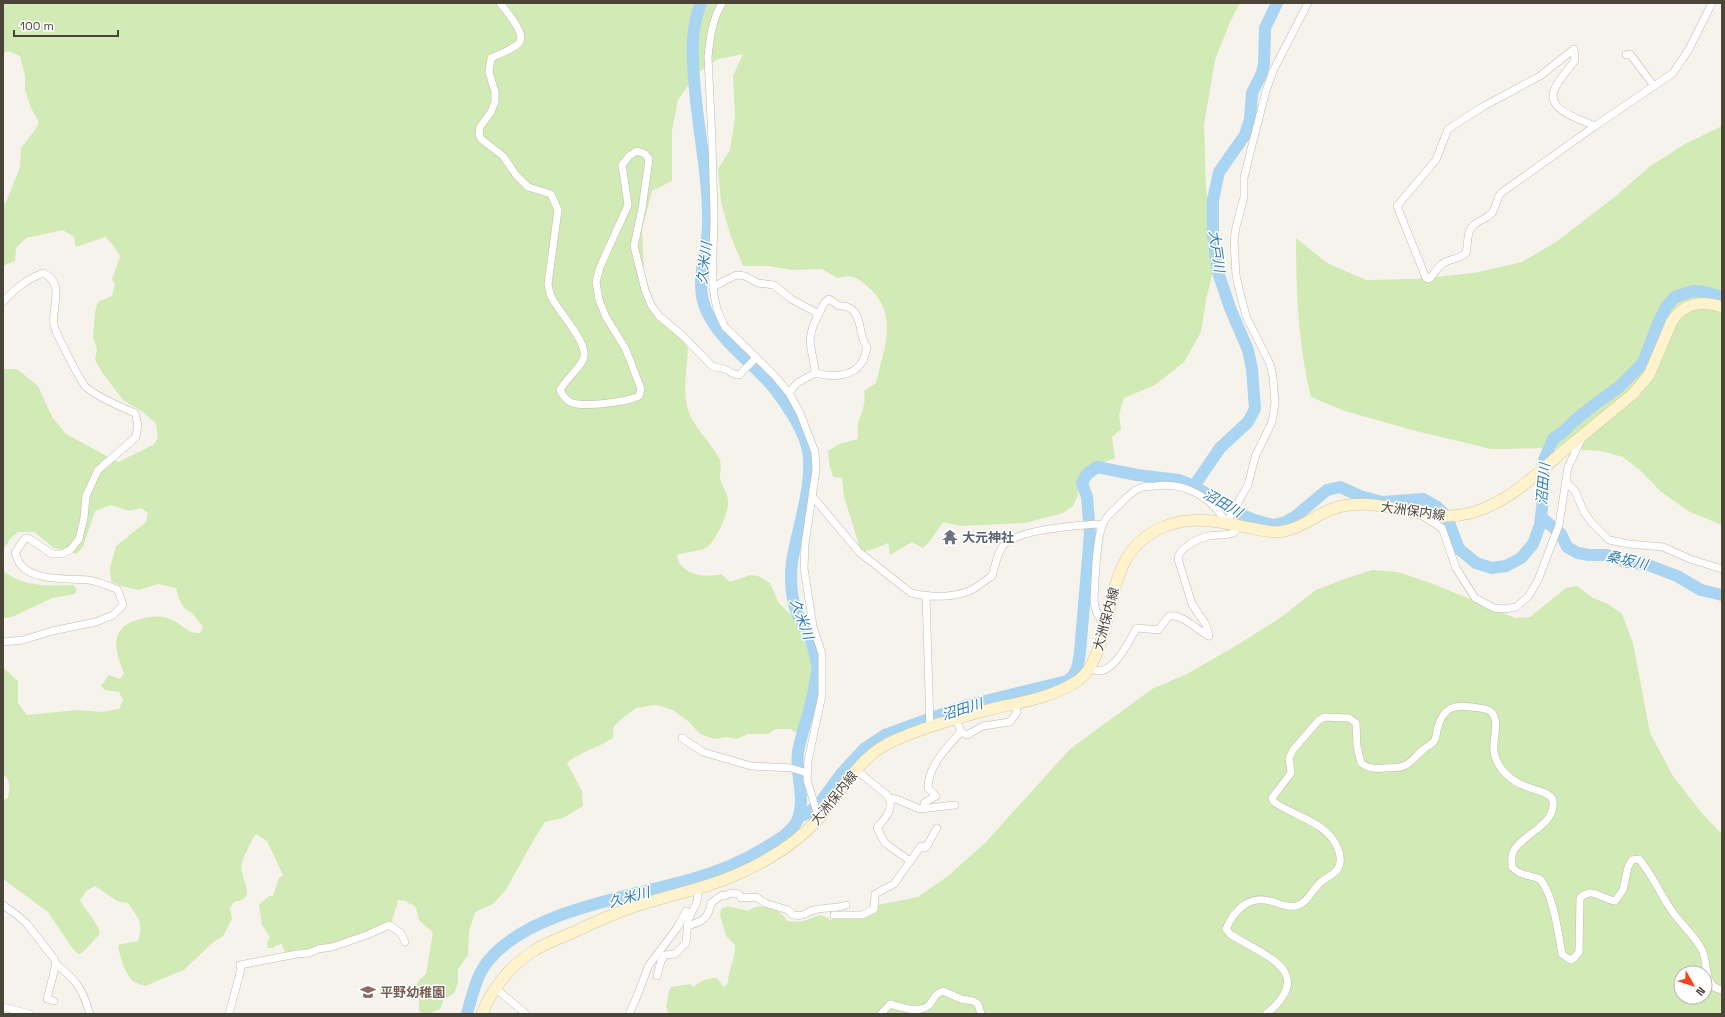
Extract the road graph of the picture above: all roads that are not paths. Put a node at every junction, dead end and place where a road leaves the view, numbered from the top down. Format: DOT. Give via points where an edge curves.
graph roads {
  1 [pos="500,3"];
  2 [pos="722,3"];
  3 [pos="1308,3"];
  4 [pos="1712,3"];
  5 [pos="1626,55"];
  6 [pos="1654,86"];
  7 [pos="1595,126"];
  8 [pos="713,287"];
  9 [pos="3,302"];
  10 [pos="1722,307"];
  11 [pos="819,314"];
  12 [pos="755,359"];
  13 [pos="815,373"];
  14 [pos="789,393"];
  15 [pos="1584,434"];
  16 [pos="1566,482"];
  17 [pos="813,497"];
  18 [pos="1419,514"];
  19 [pos="1228,519"];
  20 [pos="1099,524"];
  21 [pos="1240,526"];
  22 [pos="1722,569"];
  23 [pos="926,595"];
  24 [pos="1106,624"];
  25 [pos="3,642"];
  26 [pos="1090,668"];
  27 [pos="1016,704"];
  28 [pos="956,719"];
  29 [pos="930,726"];
  30 [pos="960,731"];
  31 [pos="682,738"];
  32 [pos="856,770"];
  33 [pos="807,773"];
  34 [pos="889,798"];
  35 [pos="955,805"];
  36 [pos="924,808"];
  37 [pos="818,817"];
  38 [pos="938,828"];
  39 [pos="910,861"];
  40 [pos="698,889"];
  41 [pos="846,904"];
  42 [pos="3,905"];
  43 [pos="686,911"];
  44 [pos="834,915"];
  45 [pos="687,926"];
  46 [pos="405,942"];
  47 [pos="56,964"];
  48 [pos="657,976"];
  49 [pos="495,988"];
  50 [pos="1722,990"];
  51 [pos="54,1001"];
  52 [pos="3,1007"];
  53 [pos="30,1014"];
  54 [pos="90,1014"];
  55 [pos="229,1014"];
  56 [pos="482,1014"];
  57 [pos="526,1014"];
  58 [pos="629,1014"];
  59 [pos="881,1014"];
  60 [pos="981,1014"];
  61 [pos="1266,1014"];
  1 -- 12 [label="street" via="521,32 521,40 491,58 489,72 495,102 480,126 479,134 503,156 528,187 551,194 558,210 548,284 550,295 584,351 584,359 560,390 563,396 570,402 583,404 623,401 639,396 640,389 630,360 606,317 599,300 596,282 600,267 628,205 622,165 637,151 649,159 634,246 651,305 659,316 712,366 739,375"];
  2 -- 8 [label="street" via="711,33 708,57 715,221"];
  3 -- 19 [label="street" via="1273,71 1266,91 1244,178 1244,197 1236,227 1234,240 1239,289 1246,316 1270,364 1275,403 1272,422 1258,450 1248,485"];
  4 -- 6 [label="street" via="1680,64 1673,73"];
  5 -- 6 [label="street" via="1630,54"];
  6 -- 7 [label="street"];
  7 -- 7 [label="street" via="1502,193 1493,212 1477,222 1468,232 1466,253 1462,257 1443,263 1429,279 1426,278 1397,206 1436,160 1448,129 1540,76 1574,49 1575,60 1552,94 1553,102 1560,110"];
  8 -- 11 [label="street" via="736,275 745,276 758,283 774,285 791,299"];
  8 -- 12 [label="street" via="725,327"];
  9 -- 25 [label="street" via="18,286 31,278 43,273 50,276 54,281 56,294 54,325 62,345 86,387 135,413 138,425 136,437 98,470 86,496 79,539 70,550 62,554 52,554 25,538 15,553 20,564 28,571 41,576 89,580 117,590 123,605 113,615 96,622 23,640"];
  10 -- 15 [label="main road, 大洲保内線" via="1699,303 1690,305 1677,314 1649,375 1633,394"];
  11 -- 13 [label="street" via="810,336"];
  11 -- 13 [label="street" via="829,299 839,306 851,309 862,327 864,344 867,347 862,363 853,371 839,376"];
  12 -- 14 [label="street"];
  13 -- 14 [label="street" via="797,383"];
  14 -- 17 [label="street" via="815,452"];
  15 -- 16 [label="street" via="1568,467"];
  15 -- 18 [label="main road, 大洲保内線" via="1515,491 1487,507 1451,516"];
  16 -- 18 [label="street" via="1559,525 1538,580 1528,597 1516,607 1505,610 1494,608 1476,598 1456,568 1442,528"];
  16 -- 22 [label="street" via="1575,490 1591,522 1609,540 1663,547"];
  17 -- 23 [label="street" via="859,552 911,593"];
  17 -- 33 [label="street" via="805,544 804,568 813,626 822,654 822,695"];
  18 -- 21 [label="main road, 大洲保内線" via="1359,504 1344,505 1282,532"];
  19 -- 20 [label="street" via="1194,491 1182,486 1165,484 1139,488"];
  19 -- 21 [label="main road, 大洲保内線"];
  19 -- 24 [label="main road, 大洲保内線" via="1185,520 1156,530 1142,540 1122,564"];
  20 -- 23 [label="street" via="1035,531 1008,541 998,554 992,576 969,591 948,595"];
  20 -- 24 [label="street" via="1094,600 1100,619"];
  21 -- 26 [label="street" via="1234,532 1208,536 1184,548 1178,554 1192,604 1206,625 1209,636 1180,617 1169,616 1158,630 1136,629 1112,665 1101,671"];
  23 -- 29 [label="street"];
  24 -- 26 [label="main road, 大洲保内線"];
  26 -- 27 [label="main road, 大洲保内線" via="1079,681 1067,687"];
  27 -- 28 [label="main road, 大洲保内線"];
  27 -- 30 [label="street" via="1017,712 1010,722 984,726 967,736"];
  28 -- 29 [label="main road, 大洲保内線"];
  28 -- 30 [label="street"];
  29 -- 32 [label="main road, 大洲保内線" via="876,750"];
  30 -- 36 [label="street" via="931,771 928,788 936,796 924,803"];
  31 -- 33 [label="street" via="703,752 751,766 791,768"];
  32 -- 34 [label="street"];
  32 -- 37 [label="main road, 大洲保内線"];
  33 -- 37 [label="street"];
  34 -- 36 [label="street" via="918,809"];
  34 -- 39 [label="street" via="891,806 888,814 877,828 885,843"];
  35 -- 36 [label="street"];
  37 -- 40 [label="main road, 大洲保内線" via="804,833 764,862"];
  38 -- 39 [label="street" via="925,848 921,846"];
  39 -- 44 [label="street" via="894,884 875,894 874,909 862,915"];
  40 -- 45 [label="street" via="697,902"];
  40 -- 49 [label="main road, 大洲保内線" via="632,907 537,948 520,960"];
  41 -- 45 [label="street" via="834,909 812,910 809,914 799,916 765,903 756,896 741,898 739,894 731,893 719,896 711,903 710,911 699,923"];
  42 -- 47 [label="street" via="27,924 52,955"];
  43 -- 58 [label="street" via="677,928 649,965"];
  45 -- 48 [label="street" via="686,942 675,954 665,955"];
  46 -- 55 [label="street" via="401,933 389,925 367,935 310,953 240,965"];
  47 -- 51 [label="street" via="47,1000"];
  47 -- 54 [label="street" via="75,979"];
  49 -- 56 [label="main road, 大洲保内線"];
  49 -- 57 [label="street"];
  50 -- 61 [label="street" via="1708,980 1702,950 1671,910 1639,860 1632,860 1623,890 1615,901 1606,900 1591,892 1580,898 1579,952 1570,960 1562,954 1544,884 1540,879 1525,876 1512,867 1513,852 1546,822 1553,801 1546,793 1520,784 1504,771 1494,752 1495,722 1494,715 1489,710 1457,706 1441,718 1433,743 1409,765 1403,767 1375,769 1367,768 1361,763 1356,723 1349,718 1324,717 1293,750 1289,758 1291,773 1272,798 1274,802 1324,830 1337,845 1340,862 1337,870 1299,905 1290,907 1260,899 1253,900 1242,905 1226,929 1230,934 1270,957 1285,971 1288,978 1287,990 1281,1000"];
  52 -- 53 [label="street"];
  59 -- 60 [label="street" via="890,1004 907,1009 926,1008 938,992 943,991 978,1004"];
}
